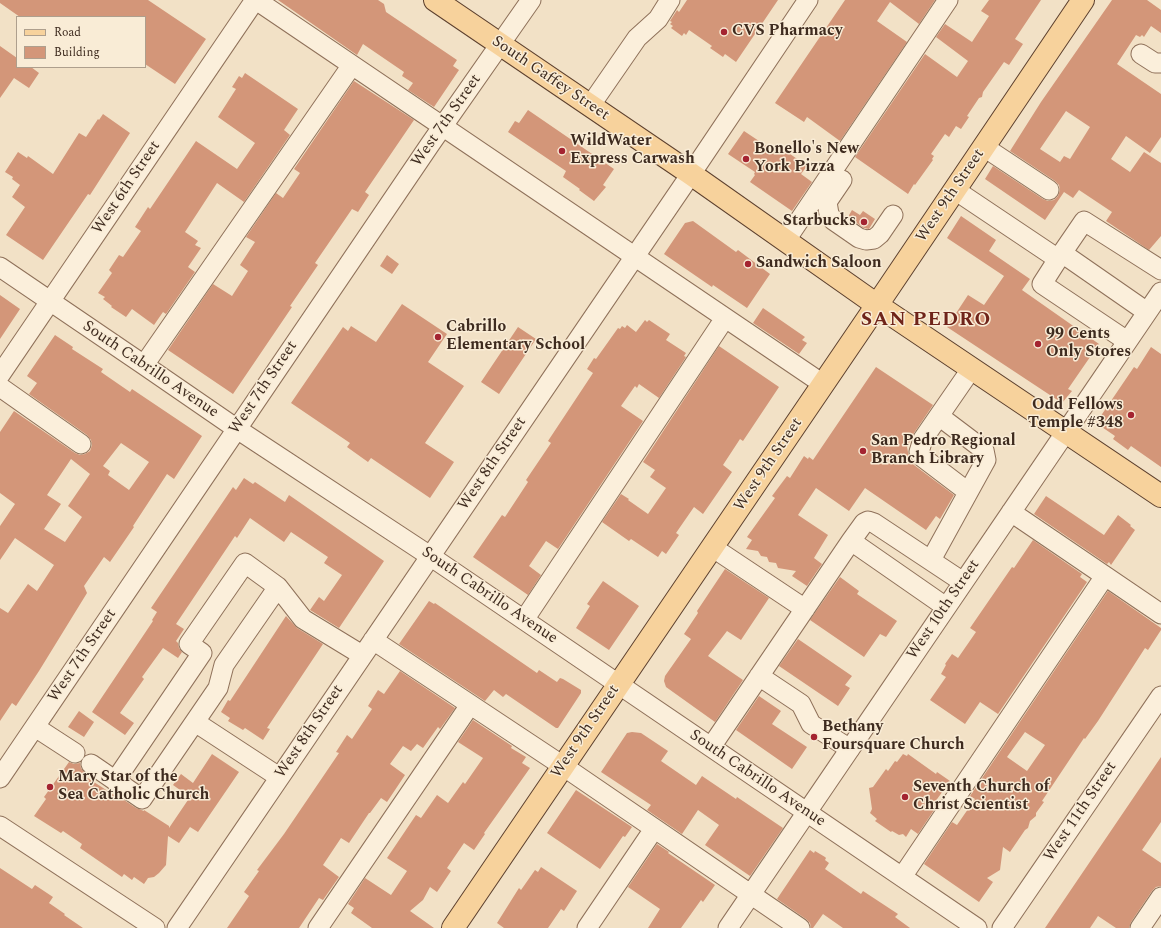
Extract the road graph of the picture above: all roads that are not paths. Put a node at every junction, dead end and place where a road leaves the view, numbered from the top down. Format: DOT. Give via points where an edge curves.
graph roads {
  1 [pos="255,0"];
  2 [pos="435,0"];
  3 [pos="531,0"];
  4 [pos="670,0"];
  5 [pos="808,0"];
  6 [pos="948,0"];
  7 [pos="1081,1"];
  8 [pos="500,44"];
  9 [pos="1141,54"];
  10 [pos="1161,63"];
  11 [pos="352,65"];
  12 [pos="590,106"];
  13 [pos="443,127"];
  14 [pos="984,147"];
  15 [pos="691,174"];
  16 [pos="842,180"];
  17 [pos="955,190"];
  18 [pos="1049,190"];
  19 [pos="893,215"];
  20 [pos="786,240"];
  21 [pos="1060,256"];
  22 [pos="635,257"];
  23 [pos="0,267"];
  24 [pos="1161,270"];
  25 [pos="1161,292"];
  26 [pos="50,302"];
  27 [pos="877,305"];
  28 [pos="1147,312"];
  29 [pos="725,318"];
  30 [pos="1127,341"];
  31 [pos="144,364"];
  32 [pos="972,368"];
  33 [pos="0,375"];
  34 [pos="823,384"];
  35 [pos="0,387"];
  36 [pos="939,416"];
  37 [pos="237,429"];
  38 [pos="1065,432"];
  39 [pos="81,444"];
  40 [pos="968,492"];
  41 [pos="1161,496"];
  42 [pos="1011,512"];
  43 [pos="851,541"];
  44 [pos="712,547"];
  45 [pos="430,556"];
  46 [pos="931,560"];
  47 [pos="1105,576"];
  48 [pos="963,582"];
  49 [pos="278,587"];
  50 [pos="946,607"];
  51 [pos="805,609"];
  52 [pos="1161,614"];
  53 [pos="524,620"];
  54 [pos="373,640"];
  55 [pos="362,655"];
  56 [pos="759,676"];
  57 [pos="619,684"];
  58 [pos="1161,696"];
  59 [pos="470,704"];
  60 [pos="195,722"];
  61 [pos="35,727"];
  62 [pos="711,747"];
  63 [pos="850,749"];
  64 [pos="75,753"];
  65 [pos="91,764"];
  66 [pos="563,766"];
  67 [pos="279,777"];
  68 [pos="0,778"];
  69 [pos="115,781"];
  70 [pos="806,813"];
  71 [pos="0,826"];
  72 [pos="654,829"];
  73 [pos="902,877"];
  74 [pos="751,894"];
  75 [pos="1161,897"];
  76 [pos="155,928"];
  77 [pos="177,928"];
  78 [pos="318,928"];
  79 [pos="453,928"];
  80 [pos="587,928"];
  81 [pos="728,928"];
  82 [pos="800,928"];
  83 [pos="977,928"];
  84 [pos="1002,928"];
  85 [pos="1140,928"];
  1 -- 11 [label="street"];
  1 -- 26 [label="street, West 6th Street"];
  2 -- 8 [label="main road, South Gaffey Street"];
  3 -- 8 [label="street, West 7th Street"];
  4 -- 12 [label="street" via="658,19 637,38"];
  5 -- 15 [label="street, West 8th Street"];
  6 -- 20 [label="street"];
  7 -- 14 [label="main road, West 9th Street"];
  8 -- 12 [label="main road, South Gaffey Street"];
  8 -- 13 [label="street, West 7th Street"];
  9 -- 10 [label="street" via="1155,63"];
  11 -- 13 [label="street"];
  11 -- 31 [label="street"];
  12 -- 15 [label="main road, South Gaffey Street"];
  13 -- 22 [label="street"];
  13 -- 37 [label="street, West 7th Street"];
  14 -- 17 [label="main road, West 9th Street"];
  14 -- 18 [label="street"];
  15 -- 20 [label="main road, South Gaffey Street"];
  15 -- 22 [label="street, West 8th Street"];
  16 -- 19 [label="street" via="827,202 829,214 833,220 859,238 874,240"];
  17 -- 21 [label="street"];
  17 -- 27 [label="main road, West 9th Street"];
  20 -- 27 [label="main road, South Gaffey Street"];
  21 -- 24 [label="street" via="1084,221"];
  21 -- 28 [label="street"];
  21 -- 30 [label="street" via="1042,284"];
  22 -- 29 [label="street"];
  22 -- 45 [label="street, West 8th Street"];
  23 -- 26 [label="street, South Cabrillo Avenue"];
  25 -- 28 [label="street, West 10th Street"];
  26 -- 31 [label="street, South Cabrillo Avenue"];
  26 -- 33 [label="street, West 6th Street"];
  27 -- 32 [label="main road, South Gaffey Street"];
  27 -- 34 [label="main road, West 9th Street"];
  28 -- 30 [label="street, West 10th Street"];
  29 -- 34 [label="street"];
  29 -- 53 [label="street"];
  30 -- 38 [label="street, West 10th Street"];
  31 -- 37 [label="street, South Cabrillo Avenue"];
  32 -- 36 [label="street"];
  32 -- 38 [label="main road, South Gaffey Street"];
  34 -- 44 [label="main road, West 9th Street"];
  35 -- 39 [label="street"];
  36 -- 40 [label="street" via="986,452 986,460"];
  36 -- 40 [label="street" via="923,439 920,454"];
  37 -- 45 [label="street, South Cabrillo Avenue"];
  37 -- 61 [label="street, West 7th Street"];
  38 -- 41 [label="main road, South Gaffey Street"];
  38 -- 42 [label="street, West 10th Street"];
  40 -- 46 [label="street"];
  42 -- 47 [label="street"];
  42 -- 48 [label="street, West 10th Street"];
  43 -- 46 [label="street" via="868,521"];
  43 -- 50 [label="street"];
  43 -- 51 [label="street"];
  44 -- 51 [label="street"];
  44 -- 57 [label="main road, West 9th Street"];
  45 -- 53 [label="street, South Cabrillo Avenue"];
  45 -- 54 [label="street, West 8th Street"];
  46 -- 48 [label="street"];
  47 -- 52 [label="street"];
  47 -- 73 [label="street"];
  48 -- 50 [label="street, West 10th Street"];
  49 -- 55 [label="street" via="303,618"];
  49 -- 60 [label="street" via="224,664 218,688"];
  49 -- 69 [label="street" via="245,563 189,644 202,653"];
  50 -- 63 [label="street, West 10th Street"];
  51 -- 56 [label="street"];
  53 -- 57 [label="street, South Cabrillo Avenue"];
  54 -- 55 [label="street, West 8th Street"];
  54 -- 59 [label="street"];
  55 -- 67 [label="street, West 8th Street"];
  56 -- 62 [label="street"];
  56 -- 63 [label="street" via="801,704 811,724"];
  57 -- 62 [label="street, South Cabrillo Avenue"];
  57 -- 66 [label="main road, West 9th Street"];
  58 -- 84 [label="street, West 11th Street"];
  59 -- 66 [label="street"];
  59 -- 78 [label="street"];
  60 -- 67 [label="street"];
  60 -- 69 [label="street" via="142,799"];
  61 -- 64 [label="street"];
  61 -- 68 [label="street, West 7th Street"];
  62 -- 70 [label="street, South Cabrillo Avenue"];
  63 -- 70 [label="street, West 10th Street"];
  65 -- 69 [label="street"];
  66 -- 72 [label="street"];
  66 -- 79 [label="main road, West 9th Street"];
  67 -- 77 [label="street, West 8th Street"];
  70 -- 73 [label="street, South Cabrillo Avenue"];
  70 -- 74 [label="street, West 10th Street"];
  71 -- 76 [label="street"];
  72 -- 74 [label="street"];
  72 -- 80 [label="street"];
  73 -- 83 [label="street, South Cabrillo Avenue"];
  74 -- 81 [label="street, West 10th Street"];
  74 -- 82 [label="street"];
  75 -- 85 [label="street"];
}
